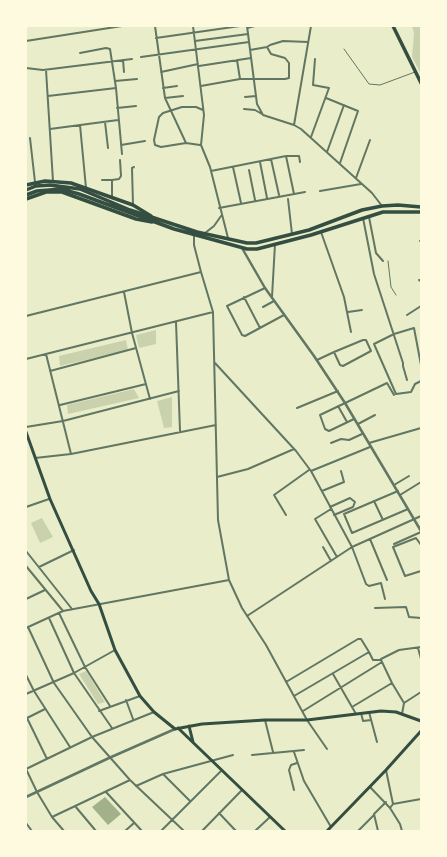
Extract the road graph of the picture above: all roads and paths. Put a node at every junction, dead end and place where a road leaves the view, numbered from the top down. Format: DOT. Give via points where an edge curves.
graph roads {
  1 [pos="122,26"];
  2 [pos="154,26"];
  3 [pos="193,26"];
  4 [pos="240,26"];
  5 [pos="255,26"];
  6 [pos="311,26"];
  7 [pos="393,26"];
  8 [pos="247,27"];
  9 [pos="194,32"];
  10 [pos="248,34"];
  11 [pos="156,38"];
  12 [pos="26,41"];
  13 [pos="195,41"];
  14 [pos="249,42"];
  15 [pos="308,42"];
  16 [pos="267,47"];
  17 [pos="197,49"];
  18 [pos="344,49"];
  19 [pos="250,50"];
  20 [pos="80,53"];
  21 [pos="158,55"];
  22 [pos="141,57"];
  23 [pos="251,58"];
  24 [pos="132,59"];
  25 [pos="123,60"];
  26 [pos="236,60"];
  27 [pos="315,60"];
  28 [pos="112,62"];
  29 [pos="199,65"];
  30 [pos="26,68"];
  31 [pos="46,70"];
  32 [pos="124,72"];
  33 [pos="161,72"];
  34 [pos="416,72"];
  35 [pos="137,79"];
  36 [pos="240,79"];
  37 [pos="254,79"];
  38 [pos="115,81"];
  39 [pos="421,83"];
  40 [pos="177,86"];
  41 [pos="201,86"];
  42 [pos="116,88"];
  43 [pos="163,88"];
  44 [pos="48,96"];
  45 [pos="182,96"];
  46 [pos="256,96"];
  47 [pos="245,97"];
  48 [pos="164,98"];
  49 [pos="326,98"];
  50 [pos="344,105"];
  51 [pos="136,106"];
  52 [pos="117,108"];
  53 [pos="244,109"];
  54 [pos="170,110"];
  55 [pos="204,110"];
  56 [pos="263,115"];
  57 [pos="118,120"];
  58 [pos="105,122"];
  59 [pos="80,125"];
  60 [pos="294,125"];
  61 [pos="50,128"];
  62 [pos="311,137"];
  63 [pos="30,138"];
  64 [pos="370,140"];
  65 [pos="145,142"];
  66 [pos="186,143"];
  67 [pos="121,144"];
  68 [pos="201,145"];
  69 [pos="108,148"];
  70 [pos="327,152"];
  71 [pos="122,154"];
  72 [pos="286,156"];
  73 [pos="271,159"];
  74 [pos="120,160"];
  75 [pos="260,162"];
  76 [pos="300,162"];
  77 [pos="340,164"];
  78 [pos="134,166"];
  79 [pos="233,167"];
  80 [pos="249,170"];
  81 [pos="211,171"];
  82 [pos="356,178"];
  83 [pos="102,180"];
  84 [pos="112,180"];
  85 [pos="53,181"];
  86 [pos="35,182"];
  87 [pos="361,184"];
  88 [pos="26,185"];
  89 [pos="86,188"];
  90 [pos="26,190"];
  91 [pos="320,191"];
  92 [pos="305,192"];
  93 [pos="294,194"];
  94 [pos="26,195"];
  95 [pos="279,196"];
  96 [pos="112,198"];
  97 [pos="267,198"];
  98 [pos="288,198"];
  99 [pos="26,199"];
  100 [pos="255,201"];
  101 [pos="133,204"];
  102 [pos="241,204"];
  103 [pos="382,206"];
  104 [pos="421,207"];
  105 [pos="219,208"];
  106 [pos="129,211"];
  107 [pos="421,212"];
  108 [pos="221,215"];
  109 [pos="368,216"];
  110 [pos="363,217"];
  111 [pos="154,220"];
  112 [pos="309,230"];
  113 [pos="322,232"];
  114 [pos="204,233"];
  115 [pos="292,234"];
  116 [pos="311,235"];
  117 [pos="194,236"];
  118 [pos="228,239"];
  119 [pos="275,244"];
  120 [pos="242,248"];
  121 [pos="388,261"];
  122 [pos="378,262"];
  123 [pos="200,272"];
  124 [pos="265,288"];
  125 [pos="124,292"];
  126 [pos="396,295"];
  127 [pos="244,297"];
  128 [pos="273,300"];
  129 [pos="421,306"];
  130 [pos="263,307"];
  131 [pos="362,310"];
  132 [pos="213,312"];
  133 [pos="348,312"];
  134 [pos="284,315"];
  135 [pos="407,315"];
  136 [pos="26,316"];
  137 [pos="176,322"];
  138 [pos="260,328"];
  139 [pos="351,332"];
  140 [pos="132,333"];
  141 [pos="394,334"];
  142 [pos="136,348"];
  143 [pos="334,352"];
  144 [pos="46,354"];
  145 [pos="26,359"];
  146 [pos="317,360"];
  147 [pos="214,362"];
  148 [pos="421,365"];
  149 [pos="50,371"];
  150 [pos="407,380"];
  151 [pos="421,381"];
  152 [pos="146,384"];
  153 [pos="179,391"];
  154 [pos="338,391"];
  155 [pos="394,396"];
  156 [pos="150,399"];
  157 [pos="345,403"];
  158 [pos="60,405"];
  159 [pos="338,406"];
  160 [pos="297,408"];
  161 [pos="375,414"];
  162 [pos="354,419"];
  163 [pos="63,421"];
  164 [pos="347,422"];
  165 [pos="357,424"];
  166 [pos="216,425"];
  167 [pos="26,427"];
  168 [pos="421,428"];
  169 [pos="180,431"];
  170 [pos="26,432"];
  171 [pos="362,434"];
  172 [pos="331,443"];
  173 [pos="368,443"];
  174 [pos="370,447"];
  175 [pos="294,449"];
  176 [pos="71,454"];
  177 [pos="35,458"];
  178 [pos="310,470"];
  179 [pos="341,471"];
  180 [pos="409,476"];
  181 [pos="217,477"];
  182 [pos="421,482"];
  183 [pos="394,485"];
  184 [pos="322,491"];
  185 [pos="398,491"];
  186 [pos="400,495"];
  187 [pos="50,498"];
  188 [pos="374,501"];
  189 [pos="26,507"];
  190 [pos="331,508"];
  191 [pos="408,509"];
  192 [pos="286,515"];
  193 [pos="334,515"];
  194 [pos="421,516"];
  195 [pos="383,520"];
  196 [pos="415,520"];
  197 [pos="421,532"];
  198 [pos="370,539"];
  199 [pos="394,544"];
  200 [pos="421,545"];
  201 [pos="323,547"];
  202 [pos="352,547"];
  203 [pos="74,550"];
  204 [pos="26,551"];
  205 [pos="337,557"];
  206 [pos="330,561"];
  207 [pos="26,566"];
  208 [pos="39,567"];
  209 [pos="421,571"];
  210 [pos="229,580"];
  211 [pos="387,580"];
  212 [pos="46,590"];
  213 [pos="26,599"];
  214 [pos="385,599"];
  215 [pos="99,604"];
  216 [pos="375,608"];
  217 [pos="72,609"];
  218 [pos="63,611"];
  219 [pos="59,613"];
  220 [pos="247,616"];
  221 [pos="49,618"];
  222 [pos="421,618"];
  223 [pos="27,628"];
  224 [pos="419,648"];
  225 [pos="114,650"];
  226 [pos="369,652"];
  227 [pos="421,659"];
  228 [pos="381,661"];
  229 [pos="85,667"];
  230 [pos="74,673"];
  231 [pos="333,674"];
  232 [pos="26,675"];
  233 [pos="286,682"];
  234 [pos="54,683"];
  235 [pos="392,683"];
  236 [pos="341,687"];
  237 [pos="34,691"];
  238 [pos="421,692"];
  239 [pos="26,694"];
  240 [pos="140,696"];
  241 [pos="294,696"];
  242 [pos="126,700"];
  243 [pos="404,703"];
  244 [pos="110,706"];
  245 [pos="352,707"];
  246 [pos="45,709"];
  247 [pos="99,710"];
  248 [pos="303,711"];
  249 [pos="154,712"];
  250 [pos="368,712"];
  251 [pos="361,713"];
  252 [pos="356,714"];
  253 [pos="402,714"];
  254 [pos="26,718"];
  255 [pos="133,720"];
  256 [pos="265,720"];
  257 [pos="307,720"];
  258 [pos="371,720"];
  259 [pos="421,721"];
  260 [pos="189,726"];
  261 [pos="112,728"];
  262 [pos="177,729"];
  263 [pos="421,731"];
  264 [pos="92,737"];
  265 [pos="193,742"];
  266 [pos="377,742"];
  267 [pos="70,748"];
  268 [pos="327,749"];
  269 [pos="304,750"];
  270 [pos="273,752"];
  271 [pos="294,752"];
  272 [pos="233,754"];
  273 [pos="252,755"];
  274 [pos="109,758"];
  275 [pos="47,759"];
  276 [pos="210,760"];
  277 [pos="297,763"];
  278 [pos="26,769"];
  279 [pos="386,770"];
  280 [pos="221,771"];
  281 [pos="163,774"];
  282 [pos="130,780"];
  283 [pos="136,786"];
  284 [pos="370,787"];
  285 [pos="242,790"];
  286 [pos="294,790"];
  287 [pos="37,792"];
  288 [pos="106,792"];
  289 [pos="26,797"];
  290 [pos="421,800"];
  291 [pos="190,801"];
  292 [pos="386,802"];
  293 [pos="393,804"];
  294 [pos="75,806"];
  295 [pos="390,808"];
  296 [pos="219,813"];
  297 [pos="374,814"];
  298 [pos="52,817"];
  299 [pos="270,817"];
  300 [pos="172,819"];
  301 [pos="26,823"];
  302 [pos="134,823"];
  303 [pos="331,827"];
  304 [pos="32,831"];
  305 [pos="64,831"];
  306 [pos="96,831"];
  307 [pos="125,831"];
  308 [pos="142,831"];
  309 [pos="161,831"];
  310 [pos="184,831"];
  311 [pos="202,831"];
  312 [pos="236,831"];
  313 [pos="255,831"];
  314 [pos="285,831"];
  315 [pos="327,831"];
  316 [pos="358,831"];
  317 [pos="378,831"];
  318 [pos="402,831"];
  1 -- 12 [label="street"];
  2 -- 11 [label="street"];
  3 -- 9 [label="street"];
  4 -- 9 [label="street"];
  5 -- 8 [label="street"];
  6 -- 15 [label="street"];
  7 -- 34 [label="main road"];
  8 -- 10 [label="street"];
  9 -- 11 [label="street"];
  9 -- 13 [label="street"];
  10 -- 13 [label="street"];
  10 -- 14 [label="street"];
  11 -- 21 [label="street"];
  13 -- 17 [label="street"];
  14 -- 17 [label="street"];
  14 -- 19 [label="street"];
  15 -- 16 [label="street" via="283,41"];
  15 -- 60 [label="street"];
  16 -- 19 [label="street"];
  16 -- 37 [label="street" via="271,54 285,58 290,63 289,76 285,79"];
  17 -- 21 [label="street"];
  17 -- 29 [label="street"];
  18 -- 34 [label="lane" via="369,84 380,85"];
  19 -- 23 [label="street"];
  20 -- 28 [label="street" via="109,48"];
  21 -- 22 [label="street"];
  21 -- 33 [label="street"];
  23 -- 26 [label="street"];
  23 -- 37 [label="street"];
  24 -- 25 [label="street"];
  25 -- 28 [label="street"];
  25 -- 32 [label="street"];
  26 -- 29 [label="street"];
  26 -- 36 [label="street"];
  27 -- 49 [label="street" via="313,85 329,88"];
  28 -- 31 [label="street"];
  28 -- 38 [label="street"];
  29 -- 33 [label="street"];
  29 -- 41 [label="street"];
  30 -- 31 [label="street"];
  31 -- 44 [label="street"];
  33 -- 43 [label="street"];
  34 -- 39 [label="main road"];
  35 -- 38 [label="street"];
  36 -- 37 [label="street"];
  36 -- 41 [label="street"];
  37 -- 46 [label="street"];
  38 -- 42 [label="street"];
  40 -- 43 [label="street"];
  41 -- 55 [label="street"];
  42 -- 44 [label="street"];
  42 -- 52 [label="street"];
  43 -- 48 [label="street"];
  44 -- 61 [label="street"];
  45 -- 48 [label="street"];
  46 -- 47 [label="street"];
  46 -- 56 [label="street"];
  48 -- 54 [label="street"];
  49 -- 50 [label="street"];
  49 -- 62 [label="street"];
  50 -- 70 [label="street"];
  50 -- 77 [label="street" via="358,111"];
  51 -- 52 [label="street"];
  52 -- 57 [label="street"];
  53 -- 56 [label="street" via="255,110"];
  54 -- 55 [label="street" via="190,107"];
  54 -- 66 [label="street"];
  54 -- 66 [label="street" via="159,116 154,144 161,147"];
  55 -- 68 [label="street"];
  56 -- 60 [label="street"];
  57 -- 58 [label="street"];
  57 -- 67 [label="street"];
  58 -- 59 [label="street"];
  58 -- 69 [label="street"];
  59 -- 61 [label="street"];
  59 -- 89 [label="street"];
  60 -- 62 [label="street"];
  61 -- 85 [label="street"];
  62 -- 70 [label="street"];
  63 -- 86 [label="street"];
  64 -- 82 [label="street"];
  65 -- 67 [label="street"];
  66 -- 68 [label="street"];
  67 -- 71 [label="street"];
  68 -- 81 [label="street"];
  70 -- 77 [label="street"];
  72 -- 73 [label="street"];
  72 -- 76 [label="street" via="298,156"];
  72 -- 93 [label="street"];
  73 -- 75 [label="street"];
  73 -- 95 [label="street"];
  74 -- 84 [label="street" via="120,178"];
  75 -- 79 [label="street"];
  75 -- 97 [label="street"];
  77 -- 82 [label="street"];
  78 -- 101 [label="street"];
  79 -- 81 [label="street"];
  79 -- 102 [label="street"];
  80 -- 100 [label="street"];
  81 -- 105 [label="street"];
  82 -- 87 [label="street"];
  83 -- 84 [label="street"];
  84 -- 96 [label="street"];
  85 -- 86 [label="main road"];
  85 -- 89 [label="main road"];
  86 -- 88 [label="main road"];
  87 -- 91 [label="street"];
  87 -- 103 [label="street"];
  89 -- 96 [label="main road"];
  90 -- 106 [label="main road" via="36,186 80,189"];
  92 -- 93 [label="street"];
  93 -- 95 [label="street"];
  94 -- 106 [label="main road" via="37,191 61,189"];
  95 -- 97 [label="street"];
  96 -- 101 [label="main road"];
  97 -- 100 [label="street"];
  98 -- 115 [label="street"];
  99 -- 111 [label="main road" via="46,192 62,192 136,220"];
  100 -- 102 [label="street"];
  101 -- 111 [label="main road"];
  102 -- 105 [label="street"];
  103 -- 104 [label="main road"];
  103 -- 112 [label="main road" via="362,210"];
  105 -- 108 [label="street"];
  106 -- 111 [label="main road"];
  107 -- 109 [label="main road" via="398,211"];
  108 -- 114 [label="street" via="214,226"];
  108 -- 118 [label="street"];
  109 -- 110 [label="main road"];
  109 -- 122 [label="street" via="376,253 383,261"];
  110 -- 113 [label="main road"];
  110 -- 141 [label="street" via="374,274"];
  111 -- 114 [label="main road"];
  111 -- 117 [label="main road"];
  112 -- 115 [label="main road"];
  112 -- 116 [label="main road"];
  113 -- 116 [label="main road"];
  113 -- 133 [label="street"];
  114 -- 118 [label="main road"];
  115 -- 118 [label="main road" via="256,243"];
  116 -- 119 [label="main road"];
  117 -- 120 [label="main road"];
  117 -- 123 [label="street"];
  119 -- 120 [label="main road" via="257,249"];
  119 -- 128 [label="street"];
  120 -- 124 [label="street"];
  121 -- 126 [label="lane" via="391,287"];
  123 -- 125 [label="street"];
  123 -- 132 [label="street"];
  124 -- 127 [label="street"];
  124 -- 128 [label="street"];
  125 -- 136 [label="street"];
  125 -- 140 [label="street"];
  127 -- 138 [label="street"];
  127 -- 138 [label="street" via="227,306 242,336"];
  128 -- 130 [label="street"];
  128 -- 134 [label="street"];
  129 -- 135 [label="street"];
  131 -- 133 [label="street"];
  132 -- 137 [label="street"];
  132 -- 147 [label="street"];
  133 -- 139 [label="street"];
  134 -- 138 [label="street"];
  134 -- 146 [label="street"];
  137 -- 140 [label="street"];
  137 -- 153 [label="street"];
  140 -- 142 [label="street"];
  140 -- 144 [label="street"];
  141 -- 148 [label="street" via="414,328"];
  141 -- 150 [label="street"];
  141 -- 151 [label="street" via="374,344 396,394 411,392 415,384"];
  142 -- 149 [label="street"];
  142 -- 152 [label="street"];
  143 -- 143 [label="street" via="343,366 371,351 365,340"];
  143 -- 146 [label="street"];
  144 -- 145 [label="street"];
  144 -- 149 [label="street"];
  146 -- 154 [label="street"];
  147 -- 166 [label="street"];
  147 -- 175 [label="street"];
  149 -- 158 [label="street"];
  152 -- 156 [label="street"];
  152 -- 158 [label="street"];
  153 -- 156 [label="street"];
  153 -- 169 [label="street"];
  154 -- 157 [label="street"];
  154 -- 160 [label="street"];
  155 -- 157 [label="street" via="387,382"];
  156 -- 163 [label="street"];
  157 -- 159 [label="street"];
  157 -- 162 [label="street"];
  158 -- 163 [label="street"];
  159 -- 164 [label="street"];
  159 -- 164 [label="street" via="320,415 325,429 329,431"];
  161 -- 165 [label="street"];
  162 -- 164 [label="street"];
  162 -- 165 [label="street"];
  163 -- 167 [label="street"];
  163 -- 176 [label="street"];
  165 -- 171 [label="street"];
  166 -- 169 [label="street"];
  166 -- 181 [label="street"];
  168 -- 173 [label="street"];
  169 -- 176 [label="street"];
  170 -- 177 [label="main road"];
  171 -- 172 [label="street" via="349,440 341,439"];
  171 -- 173 [label="street"];
  173 -- 174 [label="street"];
  174 -- 178 [label="street"];
  174 -- 183 [label="street"];
  175 -- 178 [label="street"];
  175 -- 181 [label="street" via="248,469"];
  176 -- 177 [label="street"];
  177 -- 187 [label="main road"];
  178 -- 184 [label="street"];
  178 -- 192 [label="street" via="274,495"];
  179 -- 184 [label="street" via="344,482"];
  180 -- 183 [label="street"];
  181 -- 210 [label="street" via="218,520"];
  182 -- 186 [label="street"];
  183 -- 185 [label="street"];
  184 -- 190 [label="street"];
  185 -- 186 [label="street"];
  185 -- 188 [label="street"];
  186 -- 191 [label="street"];
  187 -- 189 [label="street"];
  187 -- 203 [label="main road"];
  188 -- 195 [label="street"];
  188 -- 195 [label="street" via="344,515 353,533"];
  190 -- 193 [label="street"];
  190 -- 193 [label="street" via="350,498 355,502 353,507"];
  190 -- 205 [label="street" via="315,519"];
  191 -- 195 [label="street"];
  191 -- 196 [label="street"];
  193 -- 202 [label="street"];
  194 -- 196 [label="street"];
  196 -- 197 [label="street"];
  196 -- 198 [label="street"];
  197 -- 199 [label="street"];
  198 -- 202 [label="street"];
  198 -- 211 [label="street"];
  200 -- 209 [label="street" via="416,538 393,547 405,576"];
  201 -- 206 [label="street"];
  202 -- 205 [label="street"];
  202 -- 214 [label="street" via="366,584 369,586 381,583"];
  203 -- 208 [label="street"];
  203 -- 215 [label="main road"];
  204 -- 208 [label="street"];
  205 -- 206 [label="street"];
  206 -- 220 [label="street"];
  207 -- 212 [label="street"];
  208 -- 217 [label="street"];
  210 -- 215 [label="street"];
  210 -- 220 [label="street"];
  212 -- 213 [label="street"];
  212 -- 218 [label="street"];
  215 -- 217 [label="street"];
  215 -- 225 [label="main road"];
  216 -- 222 [label="street" via="406,606 409,617"];
  217 -- 218 [label="street"];
  218 -- 219 [label="street"];
  219 -- 221 [label="street"];
  219 -- 229 [label="street"];
  220 -- 233 [label="street"];
  221 -- 223 [label="street"];
  221 -- 230 [label="street"];
  223 -- 234 [label="street"];
  224 -- 227 [label="street"];
  224 -- 228 [label="street" via="399,650"];
  225 -- 229 [label="street"];
  225 -- 240 [label="main road"];
  226 -- 228 [label="street" via="373,660"];
  226 -- 231 [label="street"];
  226 -- 233 [label="street" via="358,638"];
  228 -- 235 [label="street"];
  228 -- 236 [label="street"];
  229 -- 230 [label="street"];
  229 -- 244 [label="street"];
  230 -- 234 [label="street"];
  230 -- 247 [label="street"];
  231 -- 236 [label="street"];
  231 -- 241 [label="street"];
  232 -- 237 [label="street"];
  233 -- 241 [label="street"];
  234 -- 237 [label="street"];
  234 -- 264 [label="street"];
  235 -- 243 [label="street"];
  235 -- 245 [label="street"];
  236 -- 245 [label="street"];
  236 -- 248 [label="street"];
  237 -- 239 [label="street"];
  237 -- 246 [label="street"];
  238 -- 243 [label="street"];
  240 -- 242 [label="street"];
  240 -- 249 [label="main road"];
  241 -- 248 [label="street"];
  242 -- 244 [label="street"];
  242 -- 255 [label="street"];
  243 -- 253 [label="street"];
  244 -- 247 [label="street"];
  245 -- 252 [label="street"];
  246 -- 254 [label="street"];
  246 -- 267 [label="street"];
  247 -- 261 [label="street"];
  248 -- 257 [label="street"];
  249 -- 255 [label="street"];
  249 -- 262 [label="main road"];
  250 -- 251 [label="main road"];
  250 -- 253 [label="main road" via="388,711"];
  250 -- 258 [label="street"];
  251 -- 252 [label="main road"];
  251 -- 258 [label="street" via="363,722"];
  252 -- 257 [label="main road"];
  253 -- 259 [label="main road"];
  254 -- 275 [label="street"];
  255 -- 261 [label="street"];
  256 -- 257 [label="main road"];
  256 -- 260 [label="main road"];
  256 -- 270 [label="street"];
  257 -- 268 [label="street"];
  258 -- 266 [label="street"];
  260 -- 262 [label="main road"];
  260 -- 265 [label="main road"];
  261 -- 264 [label="street"];
  262 -- 265 [label="main road"];
  262 -- 274 [label="street"];
  263 -- 279 [label="main road"];
  264 -- 267 [label="street"];
  264 -- 274 [label="street"];
  265 -- 276 [label="main road"];
  267 -- 275 [label="street"];
  269 -- 271 [label="street"];
  270 -- 271 [label="street"];
  270 -- 273 [label="street"];
  271 -- 277 [label="street"];
  272 -- 276 [label="street"];
  274 -- 282 [label="street"];
  274 -- 287 [label="street"];
  275 -- 278 [label="street"];
  276 -- 280 [label="main road"];
  276 -- 281 [label="street"];
  277 -- 286 [label="street" via="291,765 289,770"];
  277 -- 303 [label="street" via="304,781"];
  278 -- 287 [label="street"];
  279 -- 284 [label="main road"];
  279 -- 293 [label="street"];
  280 -- 285 [label="main road"];
  280 -- 291 [label="street"];
  281 -- 283 [label="street"];
  281 -- 291 [label="street"];
  282 -- 283 [label="street"];
  282 -- 288 [label="street"];
  283 -- 300 [label="street"];
  284 -- 292 [label="street"];
  284 -- 303 [label="main road"];
  285 -- 296 [label="street"];
  285 -- 299 [label="main road"];
  287 -- 289 [label="street"];
  287 -- 298 [label="street"];
  288 -- 294 [label="street"];
  288 -- 302 [label="street"];
  290 -- 293 [label="street"];
  291 -- 300 [label="street"];
  292 -- 295 [label="street"];
  292 -- 297 [label="street"];
  293 -- 295 [label="street"];
  294 -- 298 [label="street"];
  294 -- 306 [label="street"];
  295 -- 318 [label="street"];
  296 -- 311 [label="street"];
  296 -- 312 [label="street"];
  297 -- 316 [label="street"];
  297 -- 317 [label="street"];
  298 -- 305 [label="street"];
  299 -- 313 [label="street"];
  299 -- 314 [label="main road"];
  300 -- 309 [label="street"];
  300 -- 310 [label="street"];
  301 -- 304 [label="street"];
  302 -- 307 [label="street"];
  302 -- 308 [label="street"];
  303 -- 315 [label="main road"];
}
